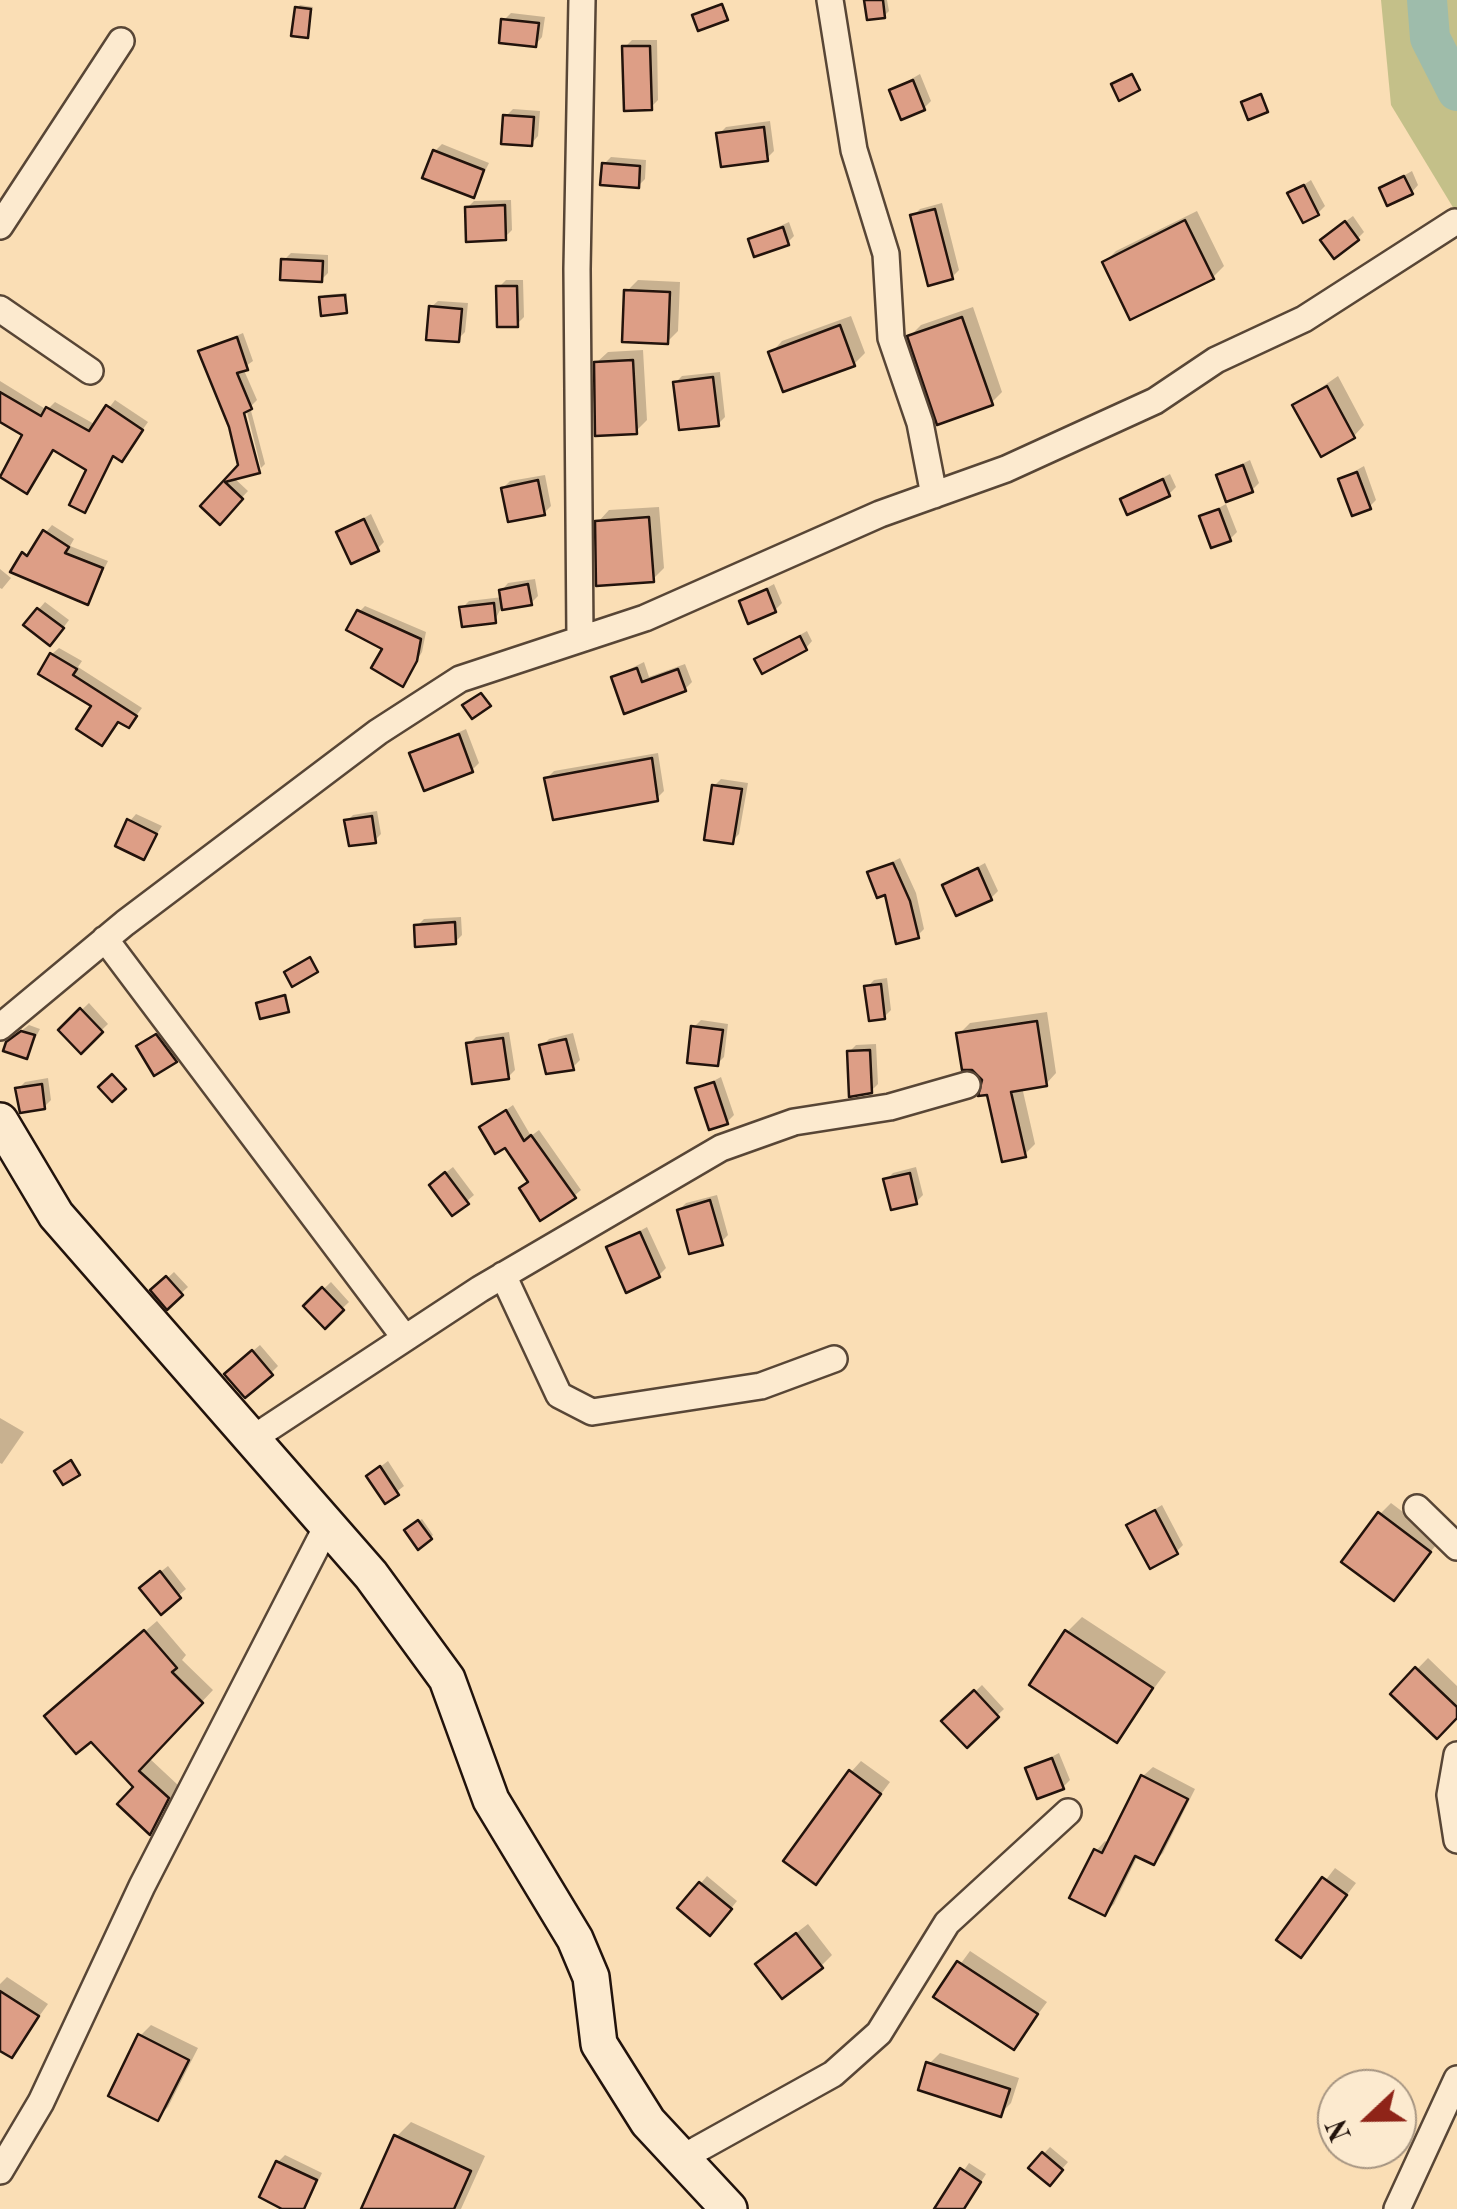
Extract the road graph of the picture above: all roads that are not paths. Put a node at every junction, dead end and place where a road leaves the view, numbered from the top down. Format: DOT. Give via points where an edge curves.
graph roads {
  1 [pos="582,0"];
  2 [pos="830,0"];
  3 [pos="121,41"];
  4 [pos="1455,222"];
  5 [pos="0,226"];
  6 [pos="0,310"];
  7 [pos="90,372"];
  8 [pos="934,494"];
  9 [pos="580,638"];
  10 [pos="105,939"];
  11 [pos="0,1027"];
  12 [pos="967,1084"];
  13 [pos="0,1121"];
  14 [pos="503,1275"];
  15 [pos="404,1338"];
  16 [pos="834,1359"];
  17 [pos="252,1439"];
  18 [pos="1417,1508"];
  19 [pos="327,1526"];
  20 [pos="1457,1547"];
  21 [pos="1457,1756"];
  22 [pos="1068,1812"];
  23 [pos="1457,1840"];
  24 [pos="1457,2079"];
  25 [pos="680,2159"];
  26 [pos="0,2171"];
  27 [pos="1407,2206"];
  28 [pos="728,2209"];
  1 -- 9 [label="street"];
  2 -- 8 [label="street" via="854,150 886,254 891,338 920,423"];
  3 -- 5 [label="street"];
  4 -- 8 [label="street" via="1304,319 1216,360 1156,401"];
  6 -- 7 [label="street"];
  8 -- 9 [label="street" via="645,618"];
  9 -- 10 [label="street" via="460,679 378,732"];
  10 -- 11 [label="street"];
  10 -- 15 [label="street"];
  12 -- 14 [label="street" via="890,1107 758,1131"];
  13 -- 17 [label="main road" via="56,1215"];
  14 -- 15 [label="street"];
  14 -- 16 [label="street" via="559,1394 592,1412 761,1386"];
  15 -- 17 [label="street"];
  17 -- 19 [label="main road"];
  18 -- 20 [label="street"];
  19 -- 25 [label="main road" via="372,1575 446,1679 491,1800 592,1976 599,2044"];
  19 -- 26 [label="street"];
  21 -- 23 [label="street" via="1450,1795"];
  22 -- 25 [label="street" via="947,1922 897,2008 845,2064"];
  24 -- 27 [label="street"];
  25 -- 28 [label="main road"];
}
